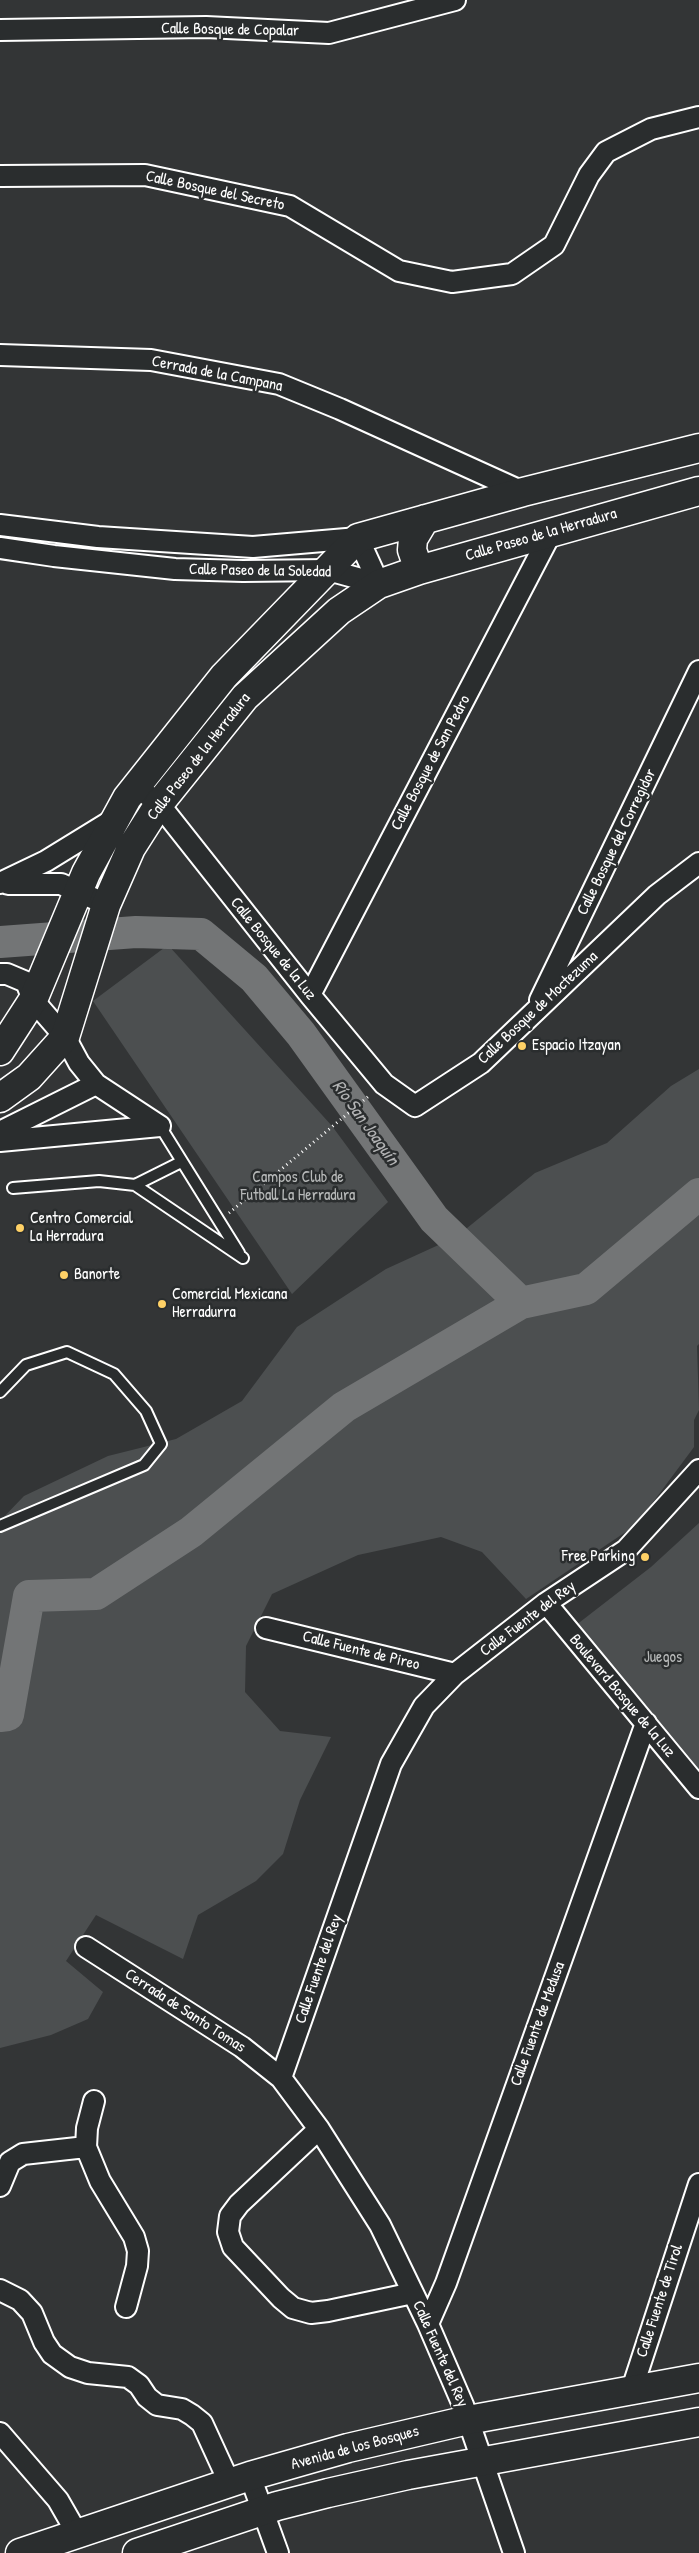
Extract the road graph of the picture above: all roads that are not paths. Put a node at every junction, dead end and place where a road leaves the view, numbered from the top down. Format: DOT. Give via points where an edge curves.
graph roads {
  1 [pos="455,0"];
  2 [pos="0,30"];
  3 [pos="699,117"];
  4 [pos="0,176"];
  5 [pos="0,355"];
  6 [pos="699,448"];
  7 [pos="699,491"];
  8 [pos="523,492"];
  9 [pos="425,519"];
  10 [pos="0,526"];
  11 [pos="552,531"];
  12 [pos="358,538"];
  13 [pos="0,548"];
  14 [pos="328,570"];
  15 [pos="419,570"];
  16 [pos="379,584"];
  17 [pos="699,671"];
  18 [pos="136,786"];
  19 [pos="159,804"];
  20 [pos="116,818"];
  21 [pos="699,862"];
  22 [pos="0,884"];
  23 [pos="78,892"];
  24 [pos="106,905"];
  25 [pos="0,974"];
  26 [pos="310,995"];
  27 [pos="33,999"];
  28 [pos="534,1012"];
  29 [pos="65,1037"];
  30 [pos="0,1051"];
  31 [pos="96,1084"];
  32 [pos="0,1098"];
  33 [pos="415,1106"];
  34 [pos="160,1126"];
  35 [pos="0,1132"];
  36 [pos="0,1141"];
  37 [pos="181,1162"];
  38 [pos="135,1185"];
  39 [pos="13,1188"];
  40 [pos="0,1392"];
  41 [pos="697,1478"];
  42 [pos="0,1526"];
  43 [pos="546,1603"];
  44 [pos="266,1628"];
  45 [pos="455,1674"];
  46 [pos="646,1723"];
  47 [pos="699,1788"];
  48 [pos="86,1947"];
  49 [pos="281,2078"];
  50 [pos="94,2100"];
  51 [pos="319,2129"];
  52 [pos="86,2147"];
  53 [pos="699,2184"];
  54 [pos="0,2186"];
  55 [pos="0,2290"];
  56 [pos="413,2293"];
  57 [pos="126,2307"];
  58 [pos="428,2324"];
  59 [pos="699,2378"];
  60 [pos="632,2390"];
  61 [pos="468,2420"];
  62 [pos="699,2422"];
  63 [pos="0,2433"];
  64 [pos="484,2462"];
  65 [pos="240,2480"];
  66 [pos="263,2511"];
  67 [pos="78,2535"];
  68 [pos="181,2546"];
  69 [pos="20,2553"];
  70 [pos="137,2553"];
  71 [pos="278,2553"];
  72 [pos="514,2553"];
  1 -- 2 [label="street, Calle Bosque de Copalar" via="329,33 206,27"];
  3 -- 4 [label="street, Calle Bosque del Secreto" via="651,129 606,152 589,175 554,245 512,274 452,282 399,271 290,206 145,175"];
  5 -- 8 [label="street, Cerrada de la Campana" via="151,360 279,384"];
  6 -- 8 [label="main road"];
  7 -- 11 [label="main road, Calle Paseo de la Herradura"];
  8 -- 9 [label="main road"];
  9 -- 12 [label="main road"];
  9 -- 15 [label="main road" via="413,540 412,550"];
  10 -- 12 [label="street, Calle Paseo de la Soledad" via="98,538 253,547"];
  11 -- 15 [label="main road, Calle Paseo de la Herradura"];
  11 -- 26 [label="street, Calle Bosque de San Pedro"];
  12 -- 14 [label="main road, Calle Paseo de la Herradura"];
  12 -- 16 [label="street"];
  13 -- 14 [label="street, Calle Paseo de la Soledad" via="174,570"];
  14 -- 16 [label="street, Calle Paseo de la Soledad"];
  14 -- 18 [label="main road, Calle Paseo de la Herradura" via="224,676"];
  15 -- 16 [label="main road, Calle Paseo de la Herradura"];
  16 -- 19 [label="main road, Calle Paseo de la Herradura" via="339,611 245,696"];
  17 -- 28 [label="street, Calle Bosque del Corregidor"];
  18 -- 19 [label="street, Calle Bosque de la Luz"];
  18 -- 20 [label="main road, Calle Paseo de la Herradura"];
  19 -- 24 [label="main road, Calle Paseo de la Herradura" via="130,848"];
  19 -- 26 [label="street, Calle Bosque de la Luz"];
  20 -- 22 [label="street, Calle Paseo de la Herradura" via="46,861"];
  20 -- 23 [label="main road, Calle Paseo de la Herradura"];
  21 -- 28 [label="street, Calle Bosque de Moctezuma" via="658,895"];
  22 -- 23 [label="street" via="52,882"];
  23 -- 24 [label="street"];
  23 -- 27 [label="main road, Calle Paseo de la Herradura"];
  24 -- 29 [label="main road, Calle Paseo de la Herradura"];
  25 -- 27 [label="street" via="26,982"];
  26 -- 33 [label="street, Calle Bosque de la Luz" via="384,1084"];
  27 -- 29 [label="street"];
  27 -- 30 [label="main road, Calle Paseo de la Herradura"];
  28 -- 33 [label="street, Calle Bosque de Moctezuma" via="481,1063"];
  29 -- 31 [label="street" via="79,1063"];
  29 -- 32 [label="main road, Calle Paseo de la Herradura" via="29,1077"];
  31 -- 34 [label="street"];
  31 -- 35 [label="street"];
  34 -- 36 [label="street"];
  34 -- 37 [label="lane"];
  37 -- 38 [label="lane"];
  37 -- 38 [label="lane" via="243,1258"];
  38 -- 39 [label="lane" via="99,1181"];
  40 -- 42 [label="lane" via="26,1365 67,1352 114,1374 146,1410 162,1444 144,1466"];
  41 -- 43 [label="street, Calle Fuente del Rey" via="626,1550"];
  43 -- 45 [label="street, Calle Fuente del Rey"];
  43 -- 46 [label="street, Boulevard Bosque de la Luz"];
  44 -- 45 [label="street, Calle Fuente de Pireo"];
  45 -- 49 [label="street, Calle Fuente del Rey" via="424,1706 391,1764"];
  46 -- 47 [label="street, Boulevard Bosque de la Luz"];
  46 -- 58 [label="street, Calle Fuente de Medusa" via="453,2264"];
  48 -- 49 [label="street, Cerrada de Santo Tomas" via="242,2047"];
  49 -- 51 [label="street, Calle Fuente del Rey"];
  50 -- 52 [label="street"];
  51 -- 56 [label="street, Calle Fuente del Rey" via="380,2225"];
  51 -- 56 [label="street" via="230,2216 228,2232 233,2247 281,2298 294,2308 311,2313"];
  52 -- 54 [label="street" via="23,2154 10,2162"];
  52 -- 57 [label="street" via="100,2180 134,2236 138,2251"];
  53 -- 60 [label="street, Calle Fuente de Tirol"];
  55 -- 65 [label="street" via="20,2300 32,2313 52,2354 70,2367 88,2373 128,2377 157,2405 192,2415 202,2423"];
  56 -- 58 [label="street, Calle Fuente del Rey"];
  58 -- 61 [label="street, Calle Fuente del Rey"];
  59 -- 60 [label="main road, Avenida de los Bosques"];
  60 -- 61 [label="main road, Avenida de los Bosques"];
  61 -- 64 [label="street, Calle Fuente del Rey"];
  61 -- 65 [label="main road, Avenida de los Bosques" via="348,2448"];
  62 -- 64 [label="main road"];
  63 -- 67 [label="street" via="58,2500"];
  64 -- 66 [label="main road" via="408,2475"];
  64 -- 72 [label="street, Calle Fuente del Rey"];
  65 -- 66 [label="street"];
  65 -- 67 [label="main road, Avenida de los Bosques"];
  66 -- 68 [label="main road"];
  66 -- 71 [label="street"];
  67 -- 69 [label="main road, Avenida de los Bosques"];
  68 -- 70 [label="main road"];
}
